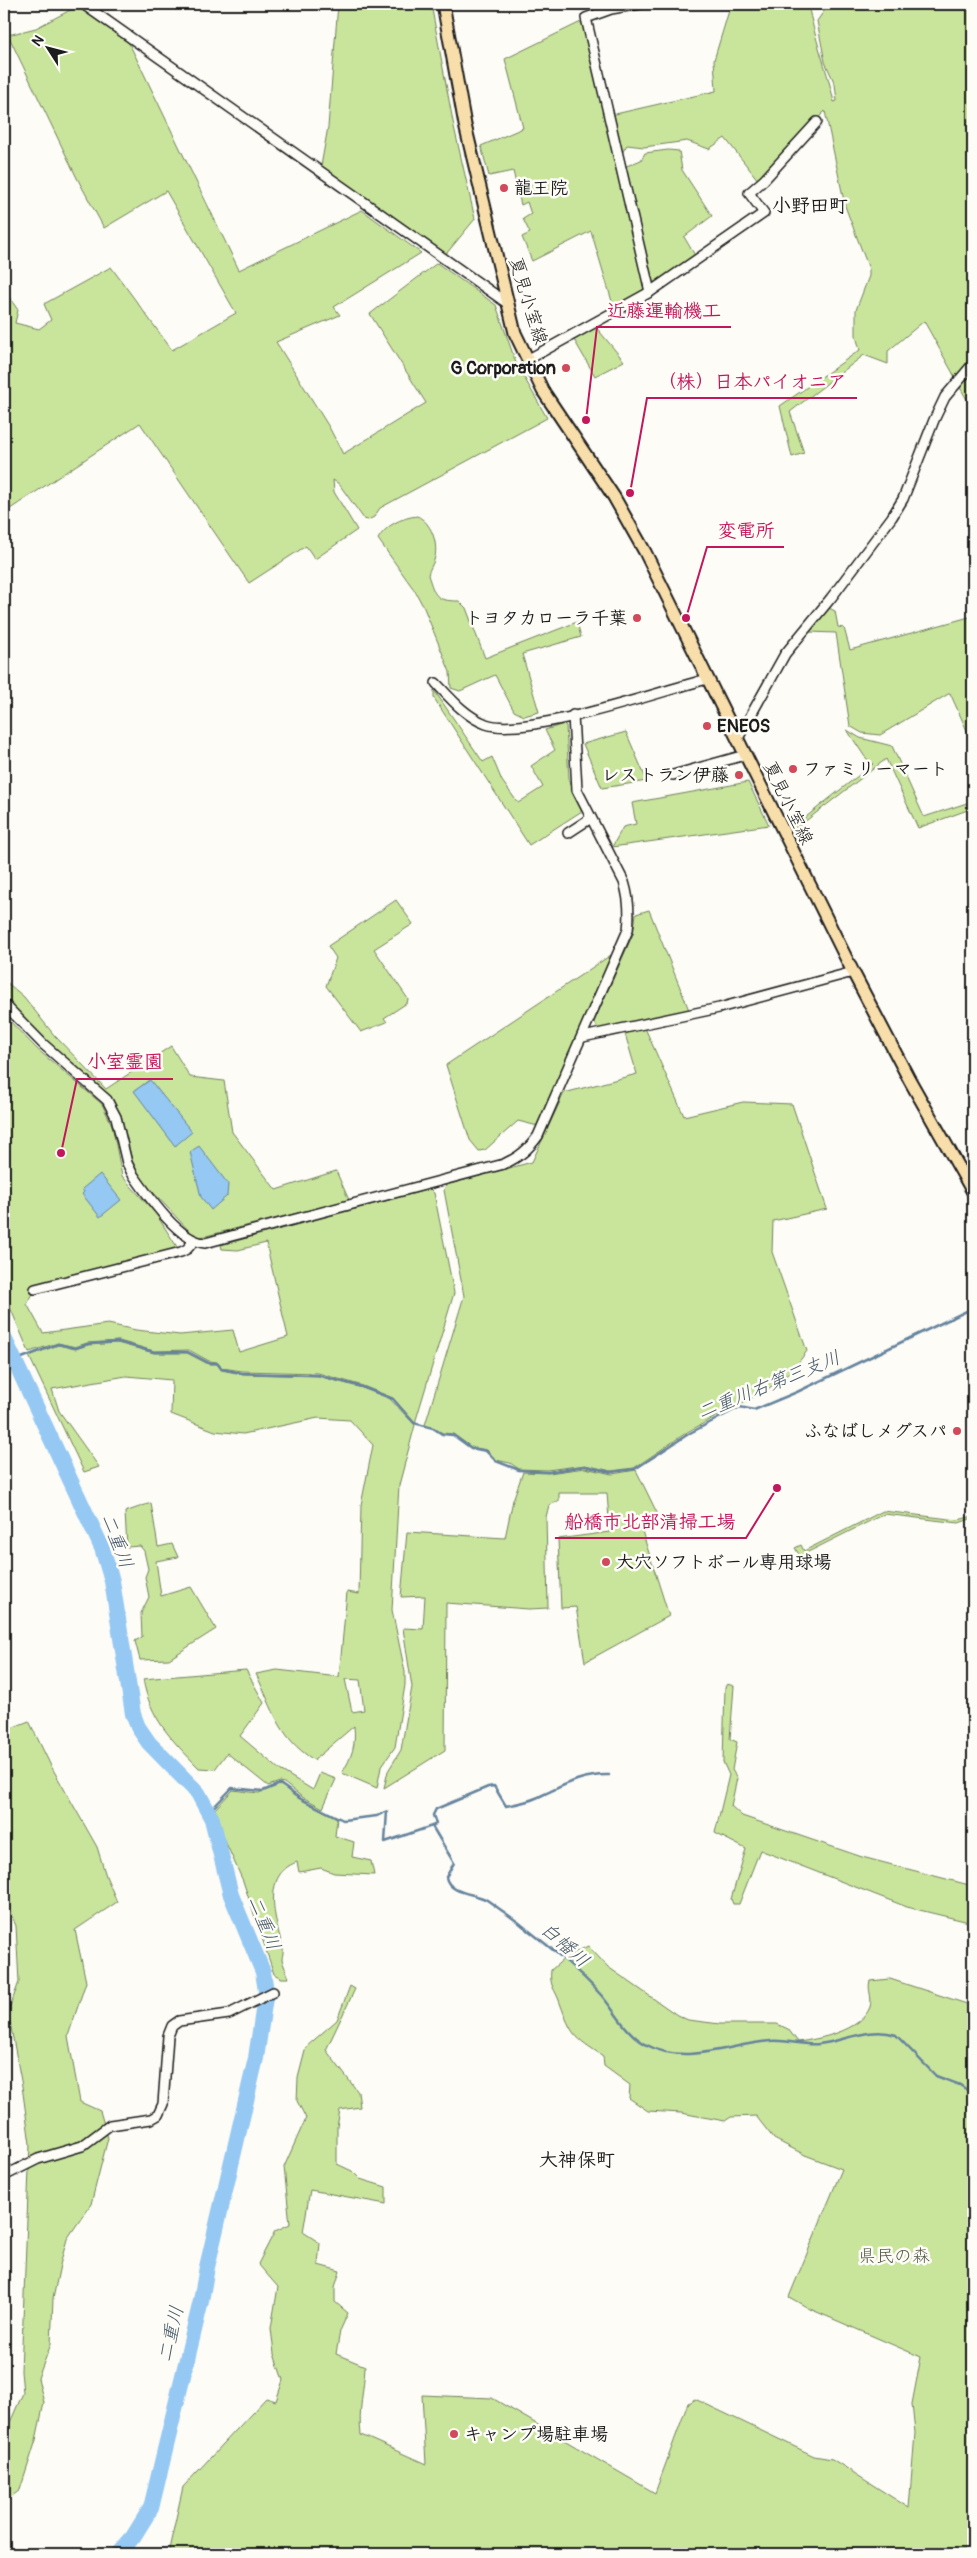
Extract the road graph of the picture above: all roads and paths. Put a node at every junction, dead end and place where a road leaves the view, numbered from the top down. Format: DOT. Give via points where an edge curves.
graph roads {
  1 [pos="83,4"];
  2 [pos="442,4"];
  3 [pos="640,4"];
  4 [pos="817,122"];
  5 [pos="650,292"];
  6 [pos="507,303"];
  7 [pos="527,360"];
  8 [pos="973,364"];
  9 [pos="707,679"];
  10 [pos="436,684"];
  11 [pos="573,715"];
  12 [pos="738,740"];
  13 [pos="745,755"];
  14 [pos="673,775"];
  15 [pos="591,818"];
  16 [pos="568,833"];
  17 [pos="853,972"];
  18 [pos="4,1004"];
  19 [pos="583,1037"];
  20 [pos="973,1192"];
  21 [pos="194,1241"];
  22 [pos="35,1289"];
  23 [pos="273,1992"];
  24 [pos="4,2176"];
  1 -- 6 [label="street"];
  2 -- 6 [label="main road, 夏見小室線" via="465,125"];
  3 -- 5 [label="street" via="610,9 586,18"];
  4 -- 5 [label="street" via="749,193 764,213"];
  5 -- 7 [label="street"];
  6 -- 7 [label="main road, 夏見小室線"];
  7 -- 9 [label="main road, 夏見小室線" via="557,413 631,527"];
  8 -- 12 [label="street" via="945,397 892,517 785,654"];
  9 -- 11 [label="street"];
  9 -- 12 [label="main road, 夏見小室線"];
  10 -- 11 [label="street" via="476,719 498,727 531,725"];
  11 -- 15 [label="street" via="577,790"];
  12 -- 13 [label="main road, 夏見小室線"];
  13 -- 14 [label="street"];
  13 -- 17 [label="main road, 夏見小室線"];
  15 -- 16 [label="street"];
  15 -- 19 [label="street" via="624,882 630,915 628,930"];
  17 -- 19 [label="street" via="719,1008"];
  17 -- 20 [label="main road, 夏見小室線"];
  18 -- 21 [label="street" via="43,1044 107,1100 116,1117 132,1173 180,1231"];
  19 -- 21 [label="street" via="538,1136 518,1158 205,1243"];
  21 -- 22 [label="street" via="181,1252"];
  23 -- 24 [label="street" via="229,2014 179,2021 172,2026 168,2036 163,2104 158,2115 110,2125 82,2146 38,2159"];
}
